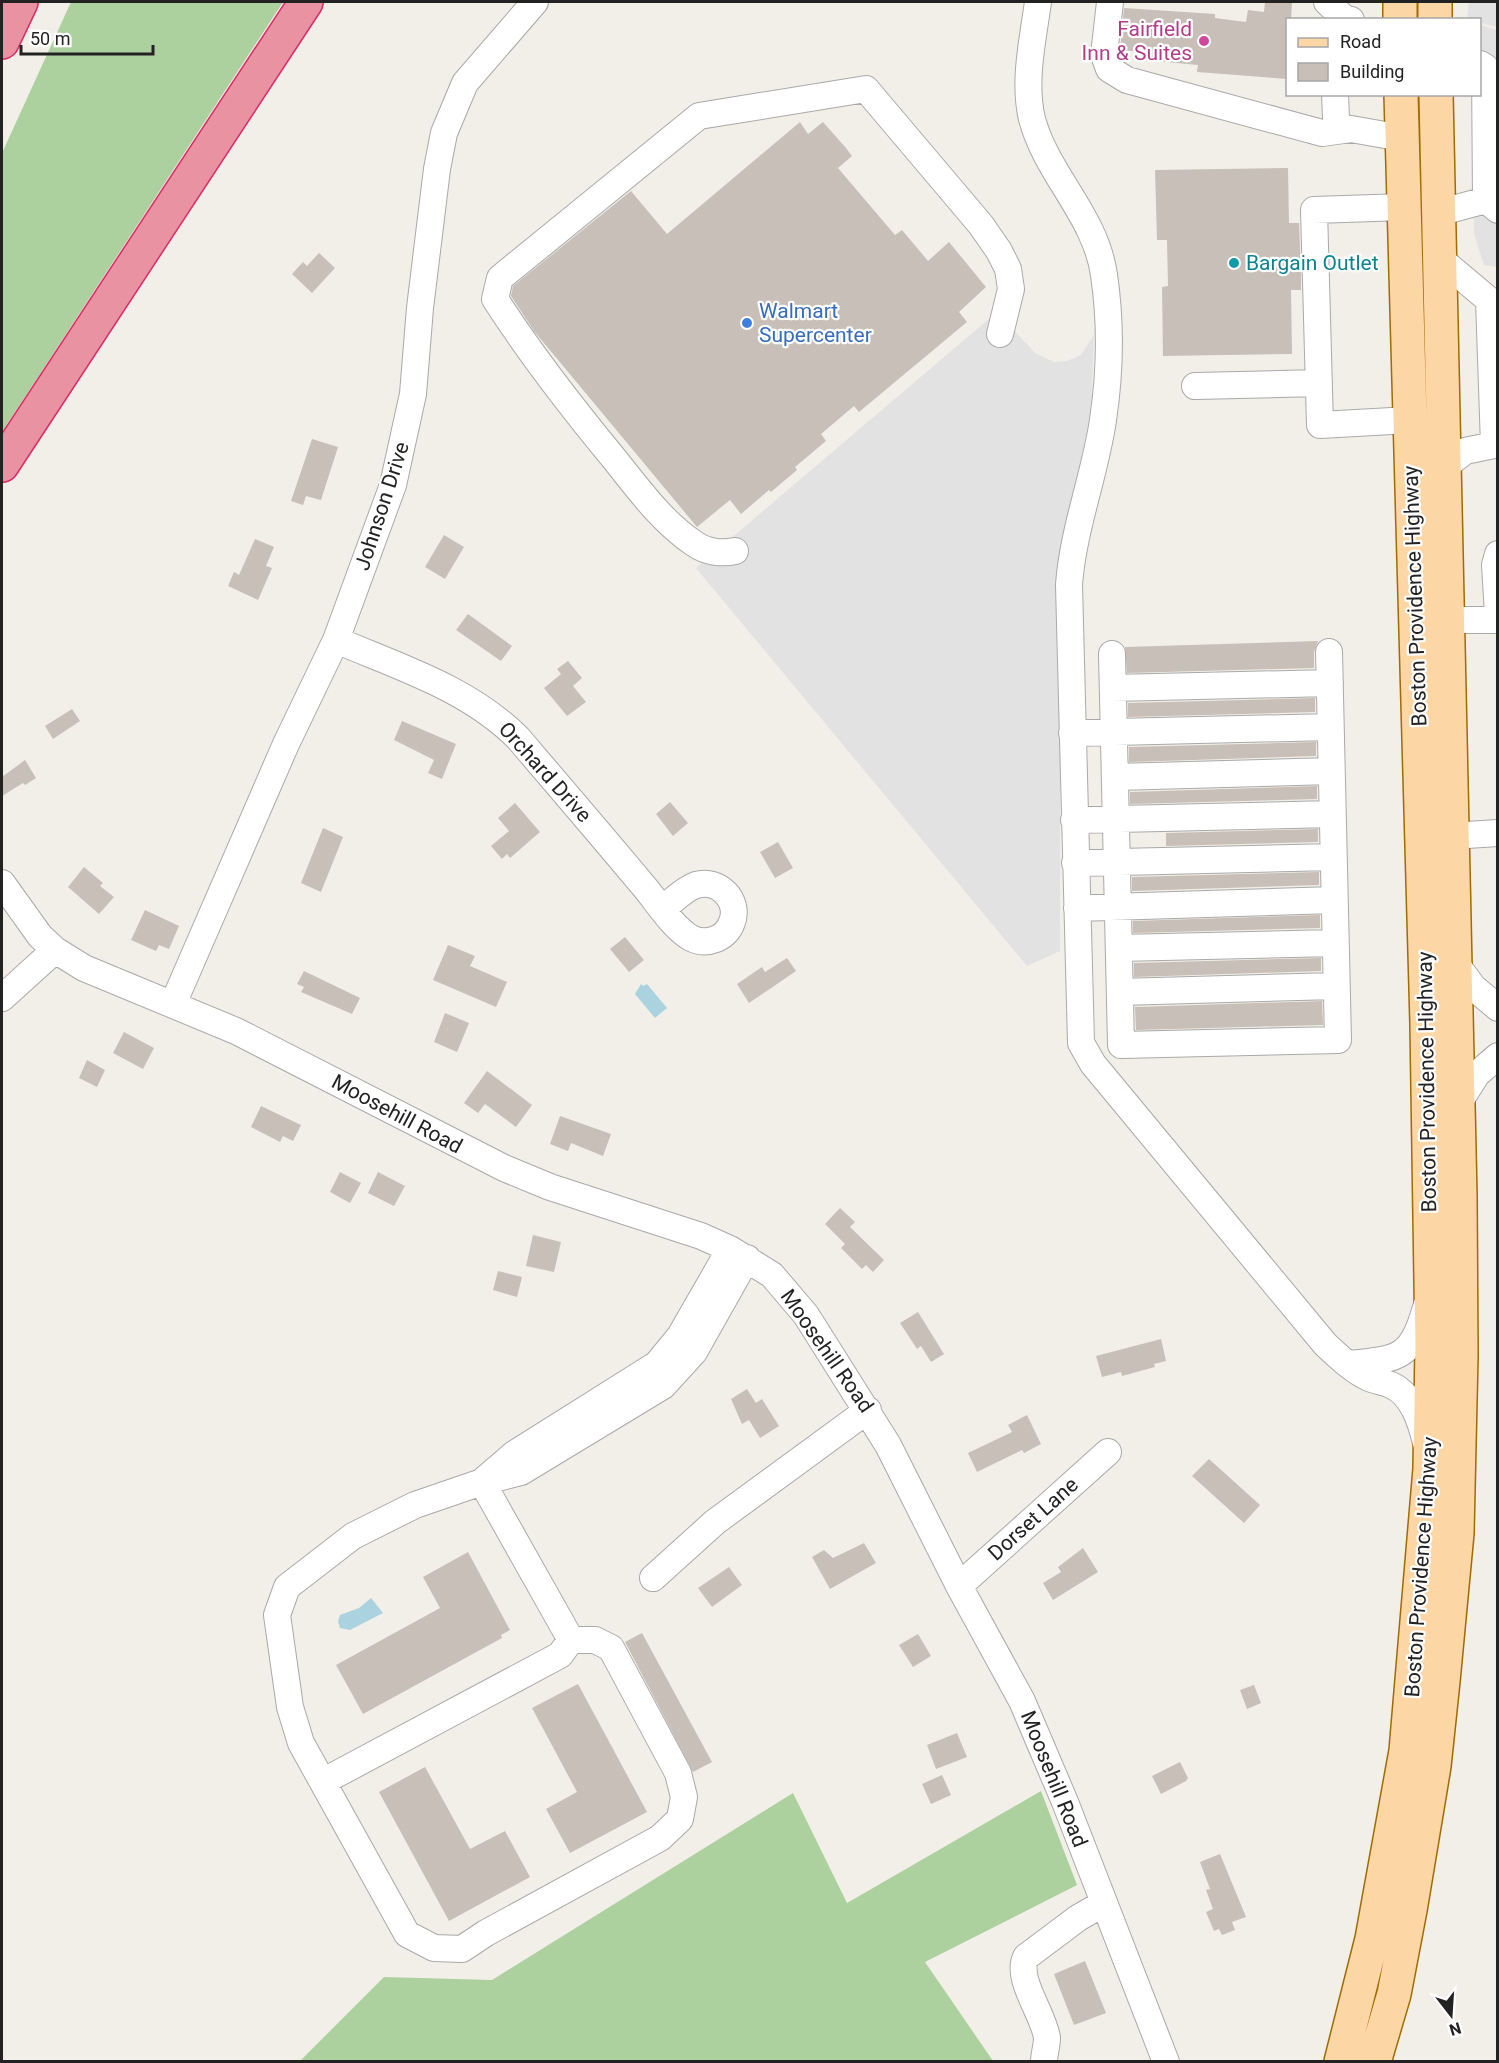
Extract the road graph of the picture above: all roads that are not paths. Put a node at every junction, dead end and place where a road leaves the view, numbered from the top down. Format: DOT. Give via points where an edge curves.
graph roads {
  1 [pos="21,2"];
  2 [pos="306,2"];
  3 [pos="535,2"];
  4 [pos="1038,2"];
  5 [pos="1110,2"];
  6 [pos="1400,2"];
  7 [pos="1435,2"];
  8 [pos="1400,18"];
  9 [pos="1435,18"];
  10 [pos="2,42"];
  11 [pos="1487,66"];
  12 [pos="1335,96"];
  13 [pos="1401,96"];
  14 [pos="1436,96"];
  15 [pos="1341,128"];
  16 [pos="1402,138"];
  17 [pos="1492,205"];
  18 [pos="1404,207"];
  19 [pos="1438,213"];
  20 [pos="1438,258"];
  21 [pos="1000,334"];
  22 [pos="1319,383"];
  23 [pos="1195,386"];
  24 [pos="1494,392"];
  25 [pos="1410,420"];
  26 [pos="1496,445"];
  27 [pos="2,465"];
  28 [pos="1443,469"];
  29 [pos="735,551"];
  30 [pos="1497,554"];
  31 [pos="1497,614"];
  32 [pos="1446,620"];
  33 [pos="1497,620"];
  34 [pos="336,640"];
  35 [pos="1329,652"];
  36 [pos="1112,654"];
  37 [pos="1329,683"];
  38 [pos="1113,688"];
  39 [pos="1330,727"];
  40 [pos="1114,732"];
  41 [pos="1072,733"];
  42 [pos="1332,771"];
  43 [pos="1115,777"];
  44 [pos="1332,813"];
  45 [pos="1116,819"];
  46 [pos="1074,820"];
  47 [pos="1497,833"];
  48 [pos="1451,836"];
  49 [pos="1334,857"];
  50 [pos="1117,862"];
  51 [pos="1076,863"];
  52 [pos="2,883"];
  53 [pos="1334,900"];
  54 [pos="1118,906"];
  55 [pos="663,908"];
  56 [pos="1077,908"];
  57 [pos="1335,943"];
  58 [pos="1119,948"];
  59 [pos="55,950"];
  60 [pos="1454,961"];
  61 [pos="1336,986"];
  62 [pos="1120,992"];
  63 [pos="2,998"];
  64 [pos="173,1004"];
  65 [pos="1497,1008"];
  66 [pos="1497,1056"];
  67 [pos="1458,1104"];
  68 [pos="739,1254"];
  69 [pos="1431,1287"];
  70 [pos="1349,1364"];
  71 [pos="868,1410"];
  72 [pos="1107,1452"];
  73 [pos="1430,1455"];
  74 [pos="482,1482"];
  75 [pos="653,1578"];
  76 [pos="959,1586"];
  77 [pos="571,1640"];
  78 [pos="324,1781"];
  79 [pos="1104,1903"];
  80 [pos="1044,2061"];
  81 [pos="1166,2061"];
  82 [pos="1341,2061"];
  83 [pos="1374,2061"];
  1 -- 10 [label="highway"];
  2 -- 27 [label="highway"];
  3 -- 34 [label="street, Johnson Drive" via="465,83 444,133 405,436 393,485"];
  4 -- 41 [label="street" via="1029,85 1033,122 1098,246 1107,302 1108,363 1103,421 1070,572"];
  5 -- 15 [label="street" via="1104,55 1109,69 1127,80 1322,133"];
  6 -- 8 [label="main road"];
  7 -- 9 [label="main road"];
  11 -- 17 [label="street"];
  12 -- 15 [label="street" via="1336,118"];
  13 -- 16 [label="main road, Boston Providence Highway"];
  14 -- 19 [label="main road, Boston Providence Highway"];
  15 -- 16 [label="street"];
  16 -- 18 [label="main road, Boston Providence Highway"];
  17 -- 19 [label="street"];
  18 -- 22 [label="street" via="1314,210"];
  18 -- 25 [label="main road, Boston Providence Highway"];
  19 -- 20 [label="main road, Boston Providence Highway"];
  20 -- 24 [label="street" via="1489,300"];
  20 -- 28 [label="main road, Boston Providence Highway"];
  21 -- 29 [label="street" via="1011,289 1004,260 981,225 866,89 699,116 500,278 495,298 505,315 570,405 642,494 696,545 724,553"];
  22 -- 23 [label="street"];
  22 -- 25 [label="street" via="1320,425"];
  24 -- 26 [label="street"];
  25 -- 69 [label="main road, Boston Providence Highway"];
  26 -- 28 [label="street" via="1465,452"];
  28 -- 32 [label="main road, Boston Providence Highway"];
  30 -- 31 [label="street"];
  32 -- 33 [label="street"];
  32 -- 48 [label="main road, Boston Providence Highway"];
  34 -- 55 [label="street, Orchard Drive" via="461,694 501,721"];
  34 -- 64 [label="street, Johnson Drive" via="286,744"];
  35 -- 37 [label="street"];
  36 -- 38 [label="street"];
  37 -- 38 [label="street"];
  37 -- 39 [label="street"];
  38 -- 40 [label="street"];
  39 -- 40 [label="street"];
  39 -- 42 [label="street"];
  40 -- 41 [label="street"];
  40 -- 43 [label="street"];
  41 -- 46 [label="street"];
  42 -- 43 [label="street"];
  42 -- 44 [label="street"];
  43 -- 45 [label="street"];
  44 -- 45 [label="street"];
  44 -- 49 [label="street"];
  45 -- 46 [label="street"];
  45 -- 50 [label="street"];
  46 -- 51 [label="street"];
  47 -- 48 [label="street"];
  48 -- 60 [label="main road, Boston Providence Highway"];
  49 -- 50 [label="street"];
  49 -- 53 [label="street"];
  50 -- 51 [label="street"];
  50 -- 54 [label="street"];
  51 -- 56 [label="street"];
  52 -- 59 [label="street, Moosehill Road" via="28,922"];
  53 -- 54 [label="street"];
  53 -- 57 [label="street"];
  54 -- 56 [label="street"];
  54 -- 58 [label="street"];
  56 -- 70 [label="street" via="1079,1033 1089,1059 1325,1344"];
  57 -- 58 [label="street"];
  57 -- 61 [label="street"];
  58 -- 62 [label="street"];
  59 -- 63 [label="street"];
  59 -- 64 [label="street, Moosehill Road" via="100,976"];
  60 -- 65 [label="street" via="1473,987"];
  60 -- 67 [label="main road, Boston Providence Highway"];
  61 -- 62 [label="street"];
  61 -- 62 [label="street" via="1338,1040 1121,1045"];
  64 -- 68 [label="street, Moosehill Road" via="255,1040 511,1172 684,1230"];
  66 -- 67 [label="street" via="1477,1074"];
  67 -- 83 [label="main road, Boston Providence Highway" via="1461,1356 1457,1533 1434,1766 1394,1994"];
  68 -- 71 [label="street, Moosehill Road" via="772,1275 795,1300"];
  68 -- 74 [label="street" via="657,1365 514,1454"];
  69 -- 70 [label="street" via="1417,1333 1400,1355 1385,1361"];
  69 -- 73 [label="main road, Boston Providence Highway"];
  70 -- 73 [label="street" via="1407,1396"];
  71 -- 75 [label="street" via="715,1522"];
  71 -- 76 [label="street, Moosehill Road"];
  72 -- 76 [label="street, Dorset Lane"];
  73 -- 82 [label="main road, Boston Providence Highway" via="1406,1751 1372,1939"];
  74 -- 77 [label="street"];
  74 -- 78 [label="street" via="415,1505 353,1536 287,1587 277,1615 290,1707 301,1743"];
  76 -- 79 [label="street, Moosehill Road" via="1030,1718"];
  77 -- 78 [label="street" via="560,1655"];
  77 -- 78 [label="street" via="595,1640 611,1648 678,1773 684,1797 680,1819 660,1838 462,1949 434,1948 407,1934"];
  79 -- 80 [label="street" via="1078,1918 1023,1963 1045,2030"];
  79 -- 81 [label="street, Moosehill Road"];
}
